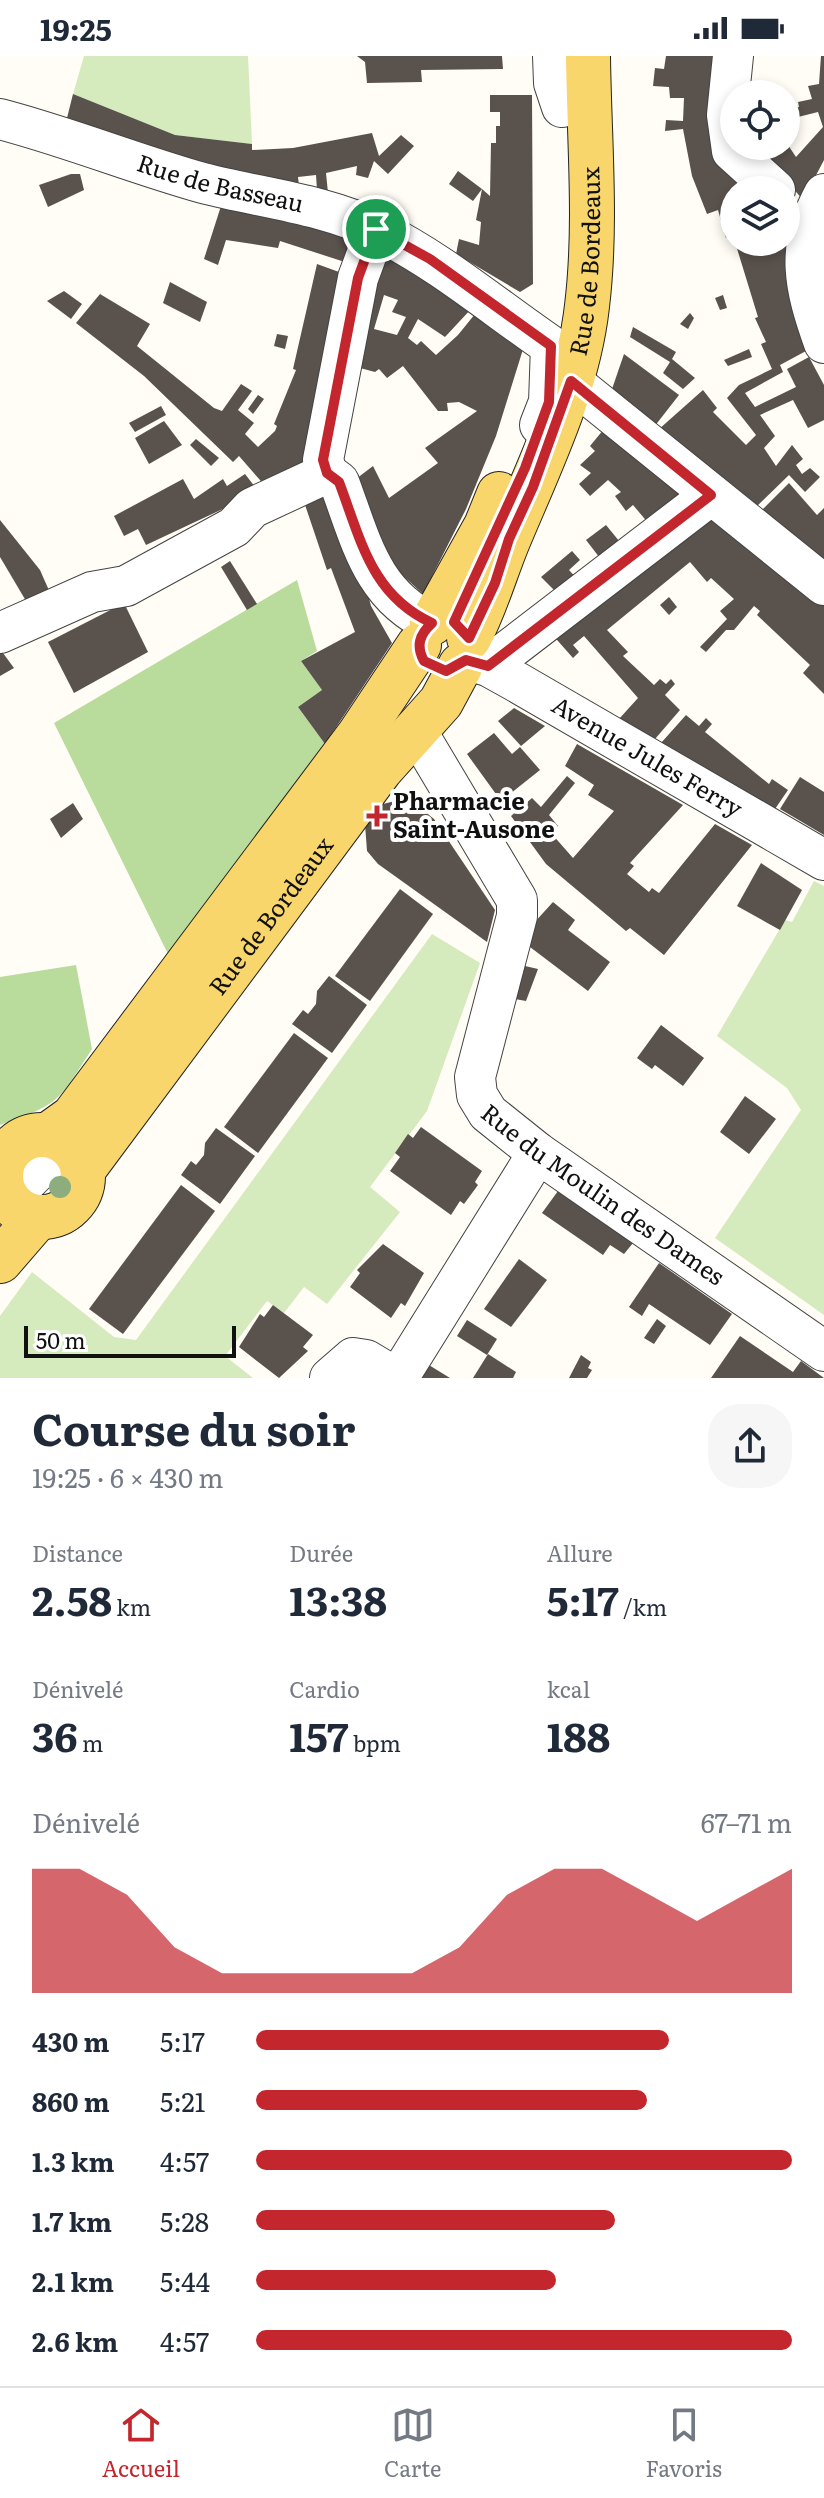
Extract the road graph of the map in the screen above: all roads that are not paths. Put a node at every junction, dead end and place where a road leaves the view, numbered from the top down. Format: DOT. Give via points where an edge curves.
graph roads {
  1 [pos="553,56"];
  2 [pos="563,56"];
  3 [pos="588,56"];
  4 [pos="733,56"];
  5 [pos="562,107"];
  6 [pos="0,119"];
  7 [pos="760,176"];
  8 [pos="807,205"];
  9 [pos="376,229"];
  10 [pos="824,343"];
  11 [pos="561,364"];
  12 [pos="327,473"];
  13 [pos="711,495"];
  14 [pos="824,585"];
  15 [pos="0,633"];
  16 [pos="453,649"];
  17 [pos="417,732"];
  18 [pos="824,860"];
  19 [pos="304,871"];
  20 [pos="475,1077"];
  21 [pos="66,1150"];
  22 [pos="538,1153"];
  23 [pos="15,1211"];
  24 [pos="0,1261"];
  25 [pos="824,1323"];
  26 [pos="824,1351"];
  27 [pos="330,1378"];
  28 [pos="397,1378"];
  1 -- 5 [label="street"];
  2 -- 5 [label="main road, Rue de Bordeaux"];
  3 -- 11 [label="main road, Rue de Bordeaux" via="587,306"];
  4 -- 7 [label="street" via="727,115 732,151"];
  5 -- 11 [label="main road, Rue de Bordeaux"];
  6 -- 9 [label="street, Rue de Basseau" via="204,183 302,205"];
  8 -- 10 [label="street" via="805,278"];
  9 -- 11 [label="street, Rue de Basseau" via="430,259"];
  9 -- 12 [label="street" via="358,278 325,444"];
  11 -- 13 [label="street, Rue de Basseau"];
  11 -- 16 [label="main road, Rue de Bordeaux" via="533,487 495,583"];
  12 -- 15 [label="street" via="261,503 234,527 126,586 92,592"];
  12 -- 16 [label="street, Avenue Jules Ferry" via="339,482 382,587"];
  13 -- 14 [label="street, Rue de Basseau"];
  13 -- 16 [label="street"];
  16 -- 17 [label="main road, Rue de Bordeaux" via="441,702"];
  16 -- 18 [label="street, Avenue Jules Ferry"];
  16 -- 19 [label="street" via="350,787"];
  16 -- 21 [label="main road, Rue de Bordeaux" via="359,735 73,1117"];
  17 -- 19 [label="main road, Rue de Bordeaux" via="381,769"];
  17 -- 20 [label="street, Rue du Moulin des Dames" via="517,900"];
  19 -- 21 [label="main road, Rue de Bordeaux"];
  20 -- 22 [label="street, Rue du Moulin des Dames" via="477,1095 488,1113"];
  20 -- 25 [label="street" via="511,1097"];
  21 -- 23 [label="main road" via="82,1184 70,1206 60,1213"];
  21 -- 23 [label="main road" via="25,1139 7,1154 0,1177"];
  22 -- 26 [label="street, Rue du Moulin des Dames"];
  22 -- 28 [label="street"];
  23 -- 24 [label="main road"];
  27 -- 28 [label="street" via="353,1358"];
}
